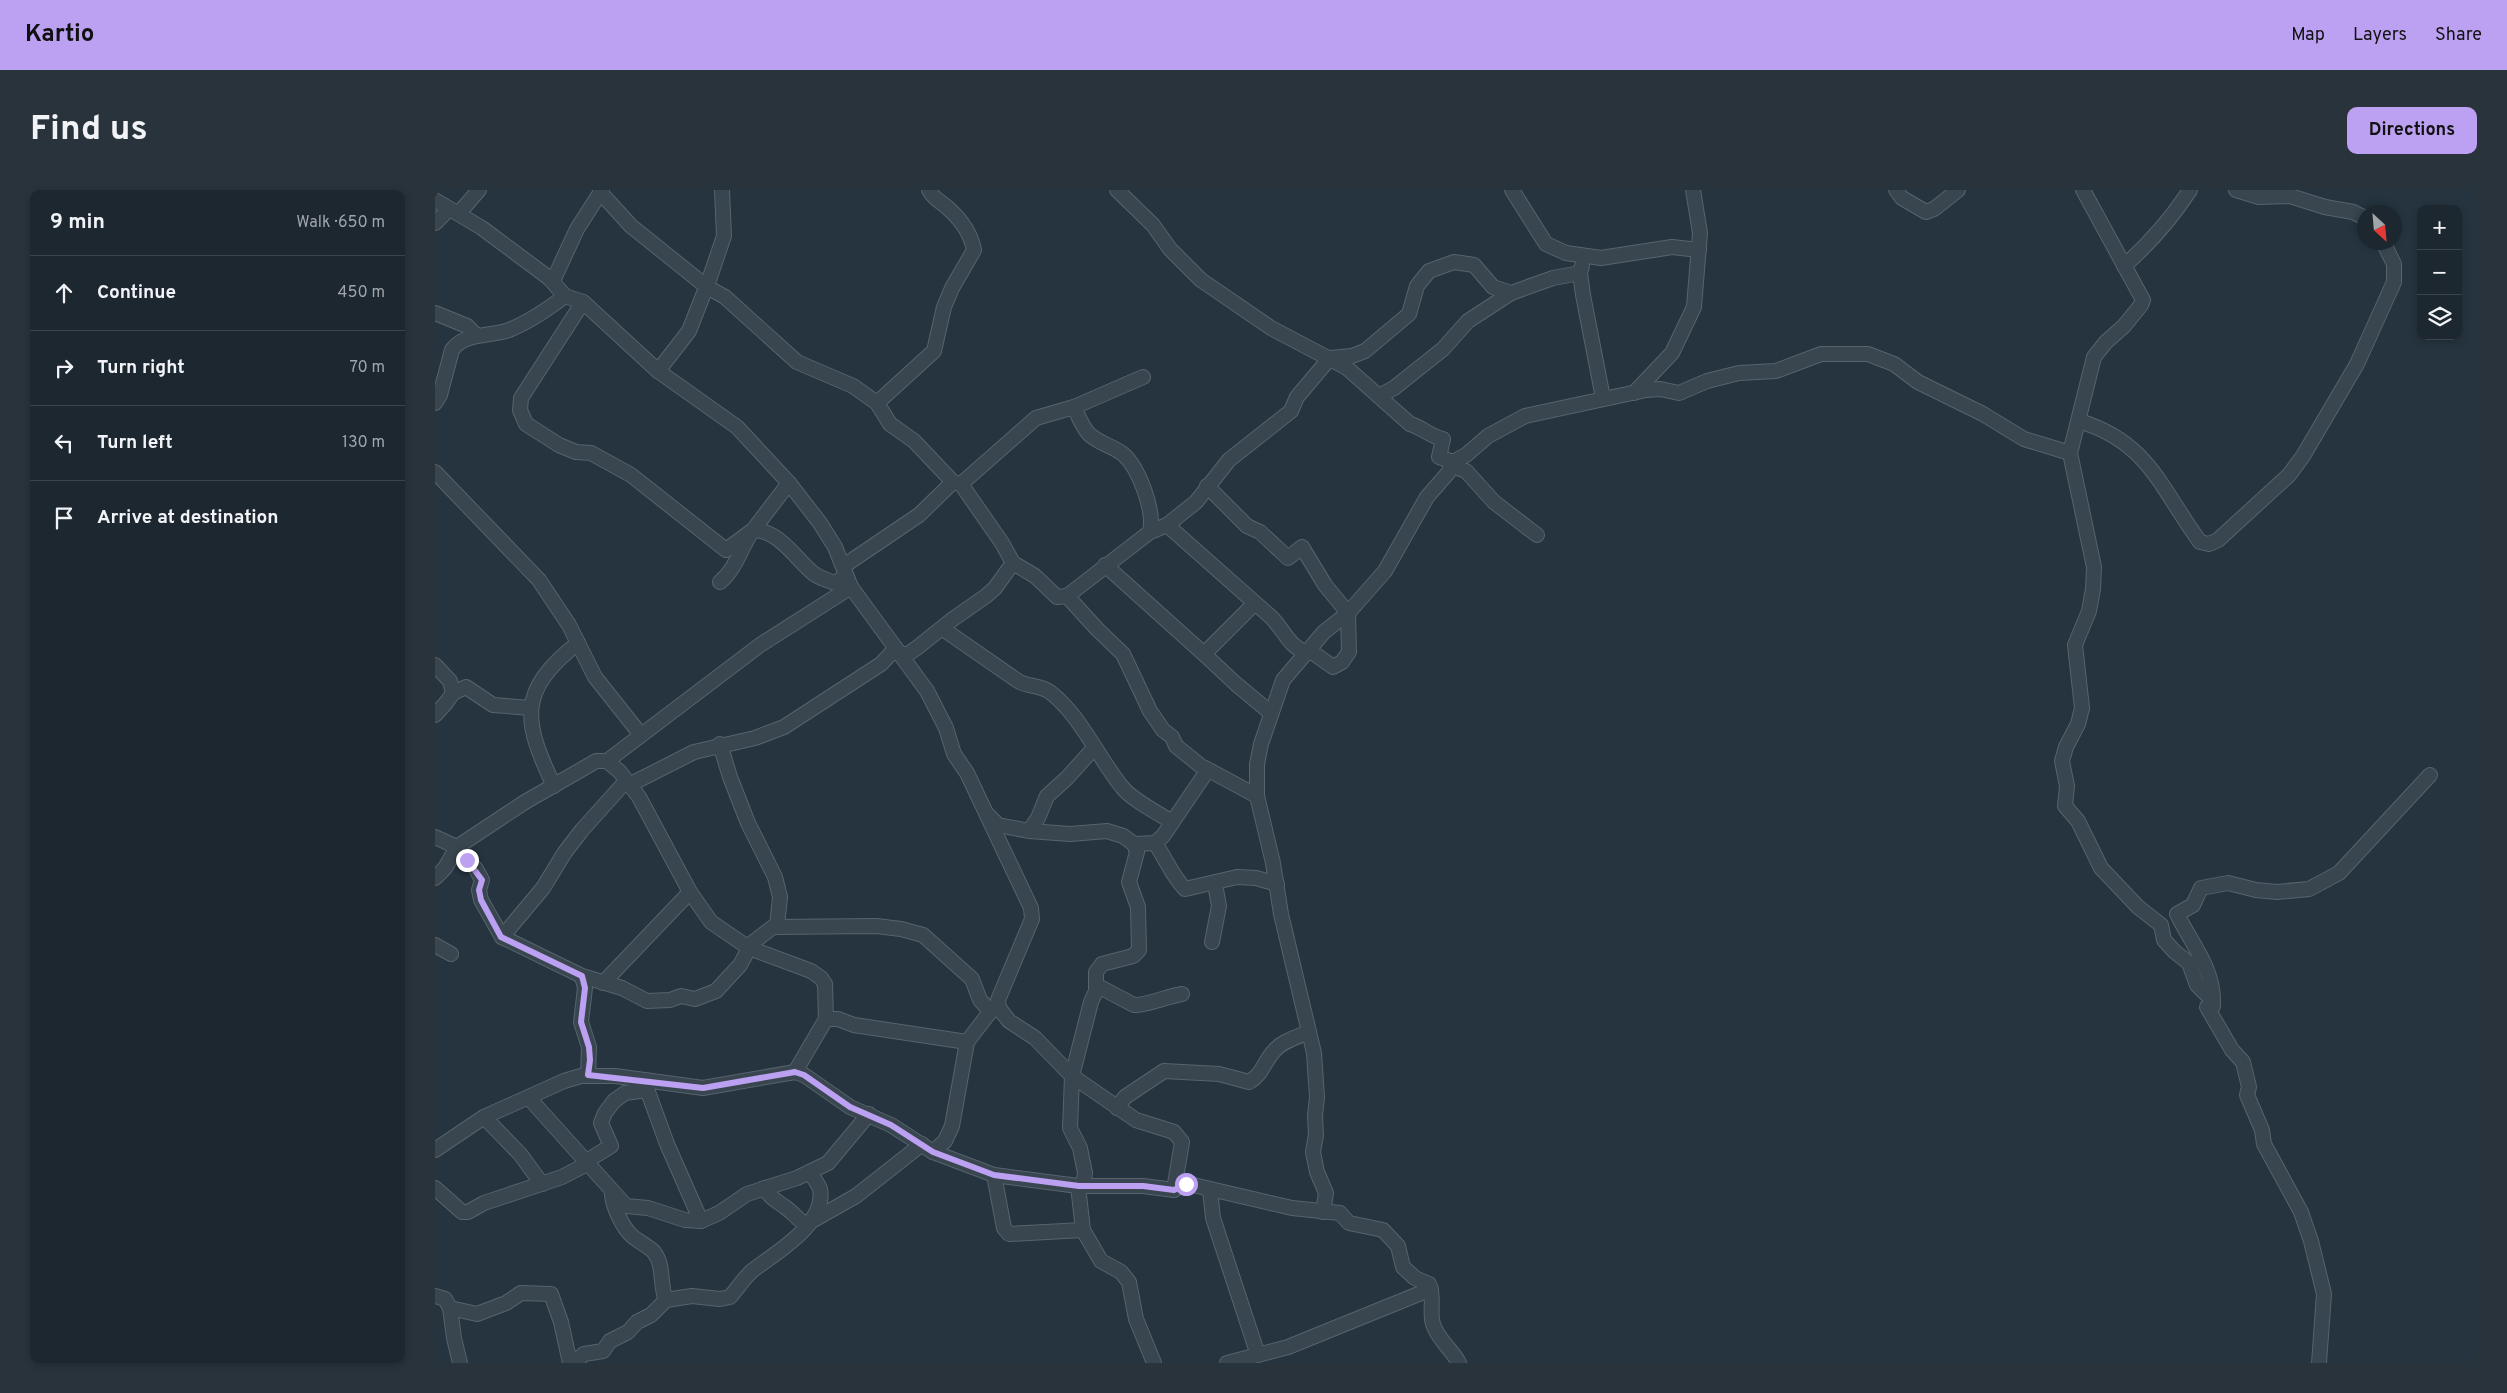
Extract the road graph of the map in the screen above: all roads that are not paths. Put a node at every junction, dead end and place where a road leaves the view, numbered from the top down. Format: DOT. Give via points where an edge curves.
graph roads {
  1 [pos="479,190"];
  2 [pos="722,190"];
  3 [pos="929,190"];
  4 [pos="1117,190"];
  5 [pos="1512,190"];
  6 [pos="1693,190"];
  7 [pos="1896,190"];
  8 [pos="1958,190"];
  9 [pos="2083,190"];
  10 [pos="2190,190"];
  11 [pos="2236,190"];
  12 [pos="601,191"];
  13 [pos="435,200"];
  14 [pos="454,211"];
  15 [pos="2357,214"];
  16 [pos="435,223"];
  17 [pos="1699,250"];
  18 [pos="2387,250"];
  19 [pos="1584,258"];
  20 [pos="2124,266"];
  21 [pos="1579,273"];
  22 [pos="553,282"];
  23 [pos="707,287"];
  24 [pos="1511,293"];
  25 [pos="565,296"];
  26 [pos="583,302"];
  27 [pos="435,313"];
  28 [pos="477,336"];
  29 [pos="1330,358"];
  30 [pos="658,371"];
  31 [pos="1143,377"];
  32 [pos="1634,393"];
  33 [pos="1379,396"];
  34 [pos="1603,398"];
  35 [pos="435,403"];
  36 [pos="877,403"];
  37 [pos="1074,407"];
  38 [pos="2079,421"];
  39 [pos="2069,453"];
  40 [pos="1453,464"];
  41 [pos="435,472"];
  42 [pos="789,483"];
  43 [pos="957,483"];
  44 [pos="1207,486"];
  45 [pos="1167,525"];
  46 [pos="753,530"];
  47 [pos="1150,532"];
  48 [pos="1537,535"];
  49 [pos="841,562"];
  50 [pos="1013,563"];
  51 [pos="1105,565"];
  52 [pos="848,581"];
  53 [pos="720,582"];
  54 [pos="1067,596"];
  55 [pos="1254,604"];
  56 [pos="1348,613"];
  57 [pos="943,629"];
  58 [pos="578,643"];
  59 [pos="898,651"];
  60 [pos="1308,652"];
  61 [pos="1204,654"];
  62 [pos="435,665"];
  63 [pos="453,693"];
  64 [pos="531,708"];
  65 [pos="1271,713"];
  66 [pos="435,714"];
  67 [pos="641,735"];
  68 [pos="720,744"];
  69 [pos="1094,748"];
  70 [pos="607,761"];
  71 [pos="1205,768"];
  72 [pos="2430,775"];
  73 [pos="627,783"];
  74 [pos="554,786"];
  75 [pos="1257,796"];
  76 [pos="984,811"];
  77 [pos="1172,822"];
  78 [pos="1029,831"];
  79 [pos="435,837"];
  80 [pos="1155,843"];
  81 [pos="1134,844"];
  82 [pos="457,847"];
  83 [pos="435,878"];
  84 [pos="1215,884"];
  85 [pos="1277,884"];
  86 [pos="690,892"];
  87 [pos="777,926"];
  88 [pos="501,937"];
  89 [pos="1212,942"];
  90 [pos="435,945"];
  91 [pos="749,948"];
  92 [pos="451,954"];
  93 [pos="582,976"];
  94 [pos="603,983"];
  95 [pos="1097,985"];
  96 [pos="1182,994"];
  97 [pos="2213,1002"];
  98 [pos="995,1010"];
  99 [pos="826,1020"];
  100 [pos="1309,1032"];
  101 [pos="967,1042"];
  102 [pos="795,1072"];
  103 [pos="588,1075"];
  104 [pos="1072,1076"];
  105 [pos="645,1086"];
  106 [pos="529,1098"];
  107 [pos="1117,1108"];
  108 [pos="869,1114"];
  109 [pos="484,1117"];
  110 [pos="928,1148"];
  111 [pos="435,1150"];
  112 [pos="586,1163"];
  113 [pos="810,1172"];
  114 [pos="994,1175"];
  115 [pos="542,1184"];
  116 [pos="1081,1186"];
  117 [pos="435,1188"];
  118 [pos="764,1188"];
  119 [pos="1174,1190"];
  120 [pos="1210,1190"];
  121 [pos="612,1191"];
  122 [pos="1323,1212"];
  123 [pos="701,1221"];
  124 [pos="809,1224"];
  125 [pos="1083,1230"];
  126 [pos="1431,1289"];
  127 [pos="435,1296"];
  128 [pos="666,1300"];
  129 [pos="450,1308"];
  130 [pos="1257,1355"];
  131 [pos="460,1363"];
  132 [pos="570,1363"];
  133 [pos="574,1363"];
  134 [pos="1154,1363"];
  135 [pos="1227,1363"];
  136 [pos="1459,1363"];
  137 [pos="2319,1363"];
  1 -- 14 [label="street"];
  2 -- 23 [label="street" via="724,236"];
  3 -- 36 [label="street" via="959,220 972,240 974,250 944,307 934,351"];
  4 -- 29 [label="street" via="1201,280 1271,328"];
  5 -- 19 [label="street" via="1546,244"];
  6 -- 17 [label="street" via="1700,233"];
  7 -- 8 [label="street" via="1902,198 1926,212"];
  9 -- 20 [label="street"];
  10 -- 20 [label="street" via="2151,243"];
  11 -- 15 [label="street" via="2259,196 2290,196"];
  12 -- 22 [label="street" via="577,229"];
  12 -- 23 [label="street" via="631,226"];
  13 -- 14 [label="street"];
  14 -- 16 [label="street"];
  14 -- 22 [label="street"];
  17 -- 19 [label="street" via="1672,247 1613,258"];
  17 -- 32 [label="street" via="1697,289 1689,321 1671,353"];
  18 -- 38 [label="street" via="2394,264 2394,282 2345,386 2315,438 2289,475 2218,540 2209,544 2200,542 2154,471 2139,454 2101,428"];
  19 -- 21 [label="street"];
  20 -- 38 [label="street" via="2143,300 2124,326 2094,357"];
  21 -- 24 [label="street" via="1553,278"];
  21 -- 34 [label="street"];
  22 -- 25 [label="street"];
  23 -- 30 [label="street" via="689,331"];
  23 -- 36 [label="street" via="731,302 797,362 853,386"];
  24 -- 29 [label="street" via="1493,287 1475,265 1454,262 1439,266 1420,279 1409,314 1365,351"];
  24 -- 33 [label="street" via="1468,320 1443,349"];
  25 -- 26 [label="street"];
  25 -- 28 [label="street" via="544,312 511,329"];
  26 -- 30 [label="street"];
  26 -- 46 [label="street" via="521,398 520,410 527,424 559,445 575,452 591,453 631,474 722,549 728,549"];
  27 -- 28 [label="street" via="467,326"];
  28 -- 35 [label="street" via="460,342 453,349"];
  29 -- 33 [label="street" via="1347,368"];
  29 -- 44 [label="street" via="1297,397 1291,411 1229,460"];
  30 -- 42 [label="street" via="737,427"];
  31 -- 37 [label="street"];
  32 -- 34 [label="street"];
  32 -- 39 [label="street" via="1660,389 1679,393 1707,381 1739,373 1775,370 1821,354 1868,354 1895,364 1917,382 1976,410 2024,439"];
  33 -- 40 [label="street" via="1410,424 1423,428 1430,436 1443,439 1439,457"];
  34 -- 40 [label="street" via="1525,416 1489,436"];
  36 -- 43 [label="street" via="890,424 914,440"];
  37 -- 43 [label="street" via="1036,418"];
  37 -- 47 [label="street" via="1090,435 1121,452 1127,459 1150,505"];
  38 -- 39 [label="street"];
  39 -- 97 [label="street" via="2094,567 2089,612 2075,650 2082,708 2063,761 2067,786 2065,806 2078,821 2101,868 2138,907 2161,925 2165,940 2189,963 2199,988"];
  40 -- 48 [label="street" via="1466,471 1494,502"];
  40 -- 56 [label="street" via="1427,497 1385,571"];
  41 -- 58 [label="street" via="539,580"];
  42 -- 46 [label="street"];
  42 -- 49 [label="street" via="820,523"];
  43 -- 49 [label="street" via="919,515 848,563"];
  43 -- 50 [label="street"];
  44 -- 45 [label="street" via="1196,502"];
  44 -- 56 [label="street" via="1247,526 1260,532 1288,558 1302,547 1325,585"];
  45 -- 47 [label="street"];
  45 -- 55 [label="street"];
  46 -- 52 [label="street" via="764,530 824,579 835,583"];
  46 -- 53 [label="street" via="730,574"];
  47 -- 51 [label="street"];
  49 -- 52 [label="street"];
  50 -- 54 [label="street" via="1035,576 1057,597"];
  50 -- 57 [label="street" via="995,588"];
  51 -- 54 [label="street"];
  51 -- 61 [label="street"];
  52 -- 59 [label="street"];
  52 -- 67 [label="street"];
  54 -- 71 [label="street" via="1123,654 1150,711 1163,730 1178,747"];
  55 -- 60 [label="street" via="1281,627 1294,648"];
  55 -- 61 [label="street"];
  56 -- 60 [label="street" via="1324,632"];
  56 -- 60 [label="street" via="1349,652 1342,662 1333,667"];
  57 -- 59 [label="street" via="908,654"];
  57 -- 69 [label="street" via="1018,681 1049,692 1073,716"];
  58 -- 64 [label="street" via="542,680 533,695"];
  58 -- 67 [label="street" via="595,677"];
  59 -- 68 [label="street" via="784,727 755,738"];
  59 -- 76 [label="street" via="927,691 946,728 954,754 967,773"];
  60 -- 65 [label="street" via="1283,680"];
  61 -- 65 [label="street"];
  62 -- 63 [label="street" via="449,681"];
  63 -- 64 [label="street" via="467,687 493,705"];
  63 -- 66 [label="street"];
  64 -- 74 [label="street" via="537,750"];
  65 -- 75 [label="street" via="1257,764"];
  67 -- 70 [label="street"];
  68 -- 73 [label="street" via="676,759"];
  68 -- 87 [label="street" via="748,823 775,877 780,897"];
  69 -- 77 [label="street" via="1123,789"];
  69 -- 78 [label="street" via="1047,796"];
  70 -- 73 [label="street"];
  70 -- 74 [label="street" via="596,761"];
  71 -- 75 [label="street"];
  71 -- 77 [label="street" via="1207,774"];
  72 -- 97 [label="street" via="2339,873 2309,889 2270,892 2228,883 2201,888 2193,905 2177,914 2207,968"];
  73 -- 86 [label="street" via="639,797"];
  73 -- 88 [label="street" via="576,838 543,888"];
  74 -- 82 [label="street"];
  75 -- 85 [label="street"];
  76 -- 78 [label="street" via="999,825"];
  76 -- 98 [label="street" via="1031,908 1033,919"];
  77 -- 80 [label="street"];
  78 -- 81 [label="street" via="1070,834 1107,831"];
  79 -- 82 [label="street"];
  80 -- 81 [label="street"];
  80 -- 84 [label="street" via="1172,876 1185,889"];
  81 -- 95 [label="street" via="1137,852 1129,882 1139,906 1139,950 1133,956 1102,964 1096,972"];
  82 -- 83 [label="street"];
  82 -- 88 [label="street" via="482,880 481,900"];
  84 -- 85 [label="street" via="1227,878 1243,877"];
  84 -- 89 [label="street" via="1219,906"];
  85 -- 100 [label="street"];
  86 -- 91 [label="street" via="711,922"];
  86 -- 94 [label="street"];
  87 -- 91 [label="street" via="763,933"];
  87 -- 98 [label="street" via="876,926 917,932 972,979 980,1000"];
  88 -- 93 [label="street"];
  90 -- 92 [label="street"];
  91 -- 94 [label="street" via="740,965 716,991 695,999 681,996 647,1001 622,988"];
  91 -- 99 [label="street" via="821,978 827,993"];
  93 -- 94 [label="street"];
  93 -- 103 [label="street" via="585,988 581,1022 589,1047"];
  95 -- 96 [label="street" via="1140,1006 1162,997"];
  95 -- 104 [label="street"];
  97 -- 137 [label="street" via="2213,1006 2207,1007 2232,1050 2243,1062 2249,1089 2247,1095 2262,1130 2264,1144 2301,1212 2311,1241 2324,1294"];
  98 -- 101 [label="street"];
  98 -- 104 [label="street" via="1035,1038"];
  99 -- 101 [label="street" via="838,1019 855,1025"];
  99 -- 102 [label="street"];
  100 -- 107 [label="street" via="1280,1045 1258,1076 1249,1082 1219,1074 1164,1071 1125,1097"];
  100 -- 122 [label="street" via="1315,1053 1317,1092 1313,1152 1326,1193"];
  101 -- 110 [label="street" via="949,1135"];
  102 -- 105 [label="street" via="703,1088"];
  102 -- 108 [label="street" via="850,1107"];
  103 -- 105 [label="street"];
  103 -- 106 [label="street" via="564,1080"];
  104 -- 107 [label="street"];
  104 -- 116 [label="street" via="1070,1128 1080,1148 1085,1173"];
  105 -- 112 [label="street" via="614,1100 601,1119 611,1146"];
  105 -- 123 [label="street"];
  106 -- 109 [label="street"];
  106 -- 112 [label="street"];
  107 -- 119 [label="street" via="1136,1120 1174,1132 1180,1137 1182,1142"];
  108 -- 110 [label="street"];
  108 -- 113 [label="street" via="837,1156"];
  109 -- 111 [label="street"];
  109 -- 115 [label="street" via="520,1154"];
  110 -- 114 [label="street"];
  110 -- 124 [label="street"];
  112 -- 115 [label="street" via="561,1178"];
  112 -- 121 [label="street"];
  113 -- 118 [label="street"];
  113 -- 124 [label="street" via="820,1189 820,1201"];
  114 -- 116 [label="street"];
  114 -- 125 [label="street" via="1004,1228 1009,1234"];
  115 -- 117 [label="street" via="484,1203 468,1212 462,1212"];
  116 -- 119 [label="street" via="1143,1186"];
  116 -- 125 [label="street"];
  118 -- 123 [label="street" via="747,1194"];
  118 -- 124 [label="street" via="795,1218"];
  119 -- 120 [label="street" via="1186,1184"];
  120 -- 122 [label="street"];
  120 -- 130 [label="street" via="1213,1218"];
  121 -- 123 [label="street" via="626,1206"];
  121 -- 128 [label="street" via="612,1201 625,1227 653,1252 661,1264 661,1290"];
  122 -- 126 [label="street" via="1340,1213 1346,1221 1358,1226 1383,1230 1398,1246 1403,1267 1415,1278 1429,1284"];
  124 -- 128 [label="street" via="778,1254 752,1271 730,1297 692,1296"];
  125 -- 134 [label="street" via="1101,1261 1123,1274 1129,1282 1136,1319"];
  126 -- 130 [label="street" via="1288,1347"];
  126 -- 136 [label="street" via="1432,1322 1440,1340"];
  127 -- 129 [label="street" via="445,1299"];
  128 -- 133 [label="street" via="628,1332 610,1341 603,1351 584,1354"];
  129 -- 131 [label="street"];
  129 -- 132 [label="street" via="477,1314 506,1303 521,1292 551,1294"];
  130 -- 135 [label="street"];
}
